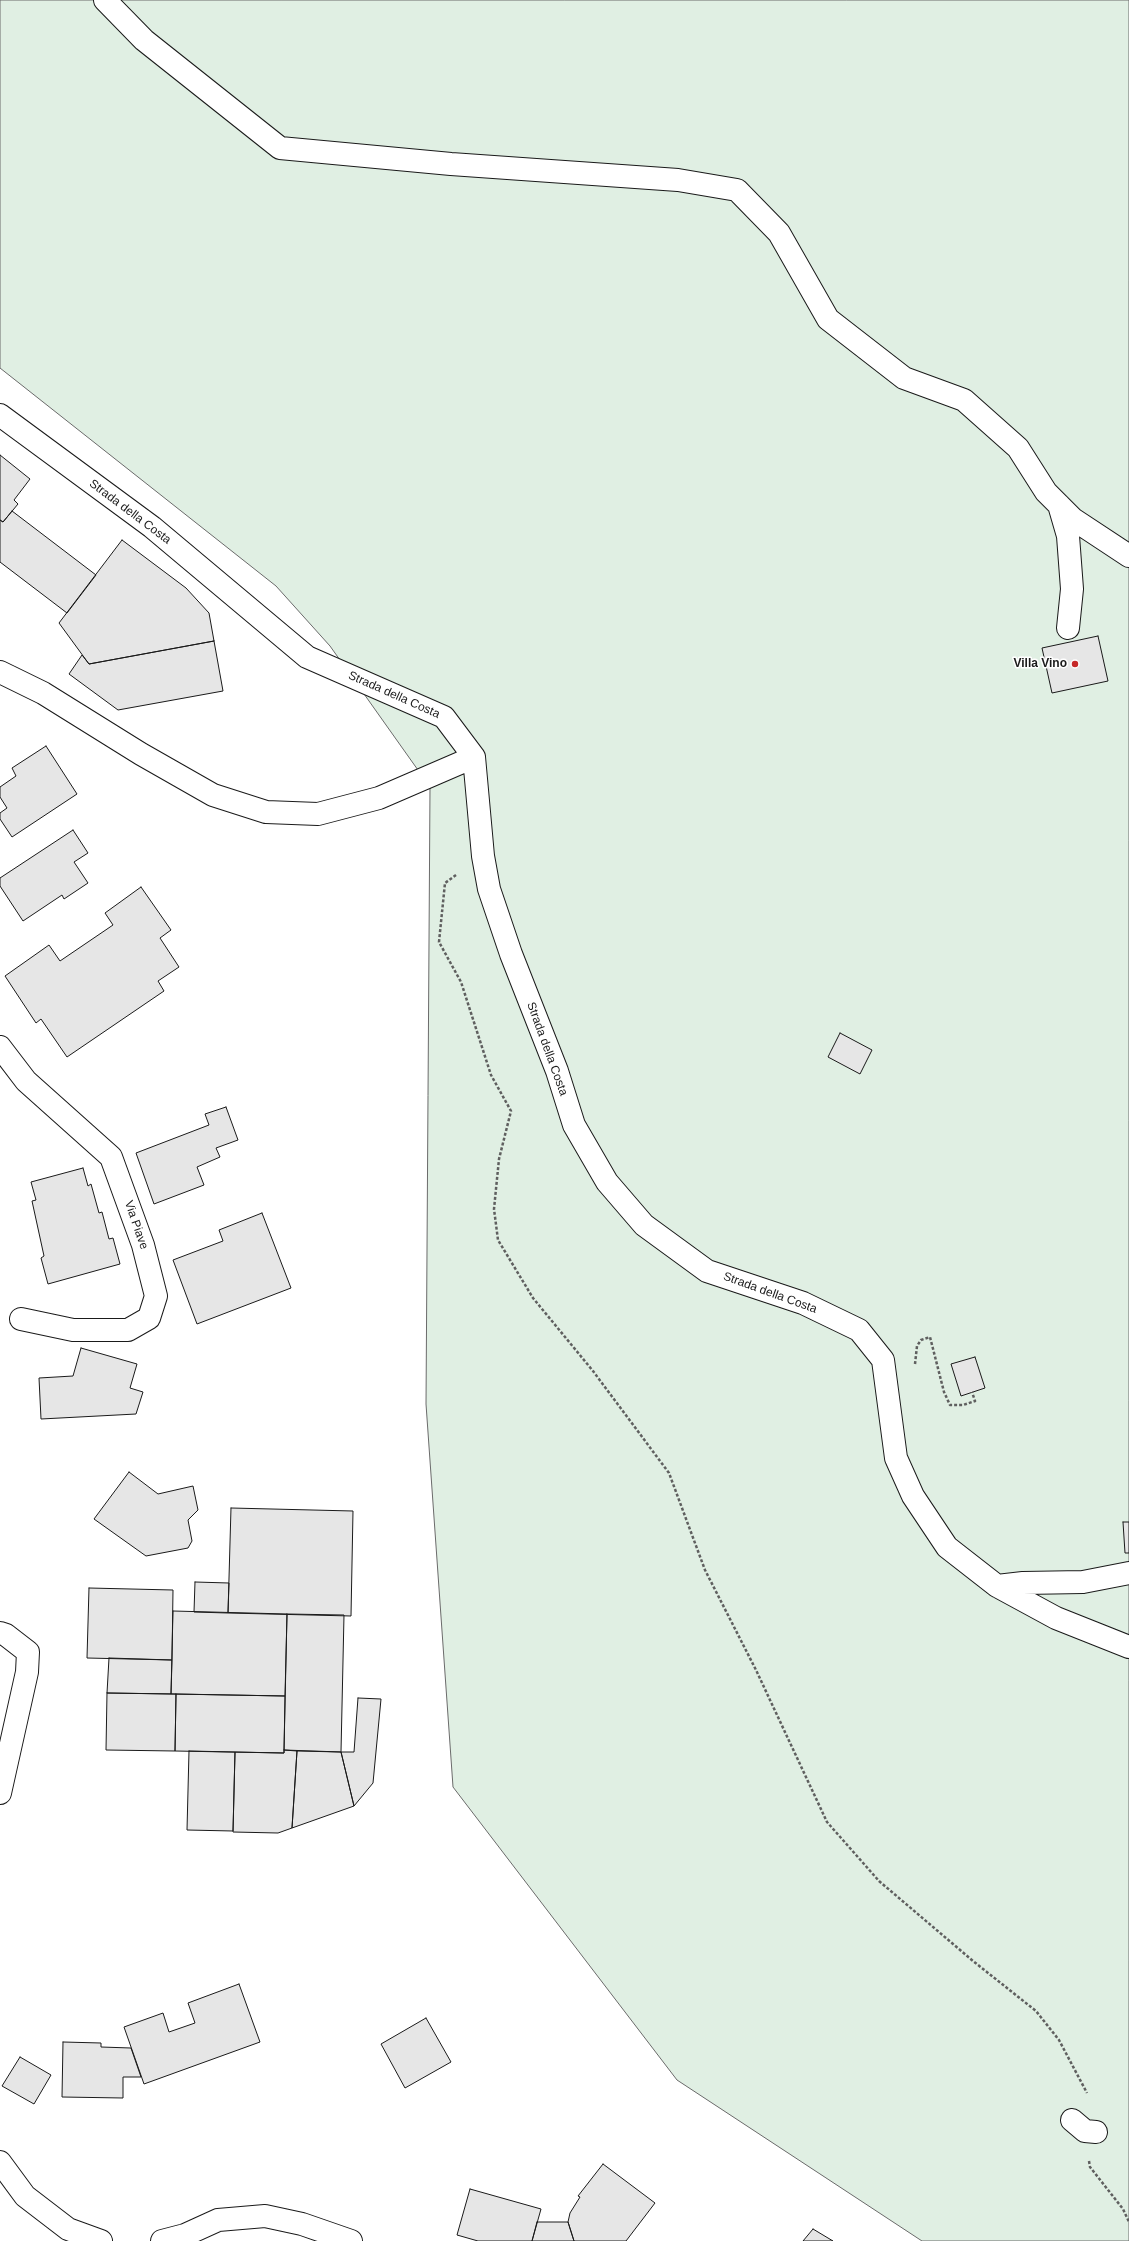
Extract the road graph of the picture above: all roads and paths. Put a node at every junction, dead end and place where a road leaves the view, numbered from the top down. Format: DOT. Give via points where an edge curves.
graph roads {
  1 [pos="105,0"];
  2 [pos="0,415"];
  3 [pos="1059,505"];
  4 [pos="1129,556"];
  5 [pos="1068,628"];
  6 [pos="0,672"];
  7 [pos="474,757"];
  8 [pos="483,856"];
  9 [pos="0,1047"];
  10 [pos="21,1319"];
  11 [pos="917,1346"];
  12 [pos="972,1392"];
  13 [pos="1129,1573"];
  14 [pos="997,1586"];
  15 [pos="0,1633"];
  16 [pos="1129,1648"];
  17 [pos="0,1793"];
  18 [pos="1072,2120"];
  19 [pos="1096,2132"];
  20 [pos="0,2162"];
  21 [pos="1129,2222"];
  22 [pos="101,2241"];
  23 [pos="162,2241"];
  24 [pos="351,2241"];
  1 -- 3 [label="street" via="144,40 280,148 451,164 678,180 737,190 779,232 828,319 904,378 964,400 1018,448 1046,492"];
  2 -- 7 [label="street, Strada della Costa" via="152,528 307,656 444,716"];
  3 -- 4 [label="street" via="1074,519"];
  3 -- 5 [label="street" via="1068,536 1072,589"];
  6 -- 7 [label="street" via="43,693 213,795 266,812 318,814 379,798"];
  7 -- 8 [label="street, Strada della Costa"];
  8 -- 14 [label="street, Strada della Costa" via="489,889 511,954 557,1071 574,1125 607,1182 644,1225 707,1271 803,1303 859,1330 883,1360 896,1458 913,1496 947,1547"];
  8 -- 19 [label="path" via="445,883 439,942 461,982 491,1075 511,1111 500,1159 494,1209 498,1240 529,1293 593,1371 669,1473 705,1570 828,1822 879,1881 1036,2012 1059,2040 1093,2104"];
  9 -- 10 [label="street, Via Piave" via="26,1081 111,1157 143,1245 156,1296 149,1318 128,1330 73,1330"];
  11 -- 12 [label="path" via="921,1340 930,1337 944,1392 950,1405 963,1405 975,1401"];
  13 -- 14 [label="street" via="1083,1582"];
  14 -- 16 [label="street, Strada della Costa" via="1056,1618"];
  15 -- 17 [label="street" via="28,1652 27,1672"];
  18 -- 19 [label="street" via="1085,2130"];
  19 -- 21 [label="path" via="1089,2160 1090,2167 1123,2209"];
  20 -- 22 [label="street" via="25,2196 68,2229"];
  23 -- 24 [label="street" via="185,2235 218,2220 265,2216 302,2224"];
}
